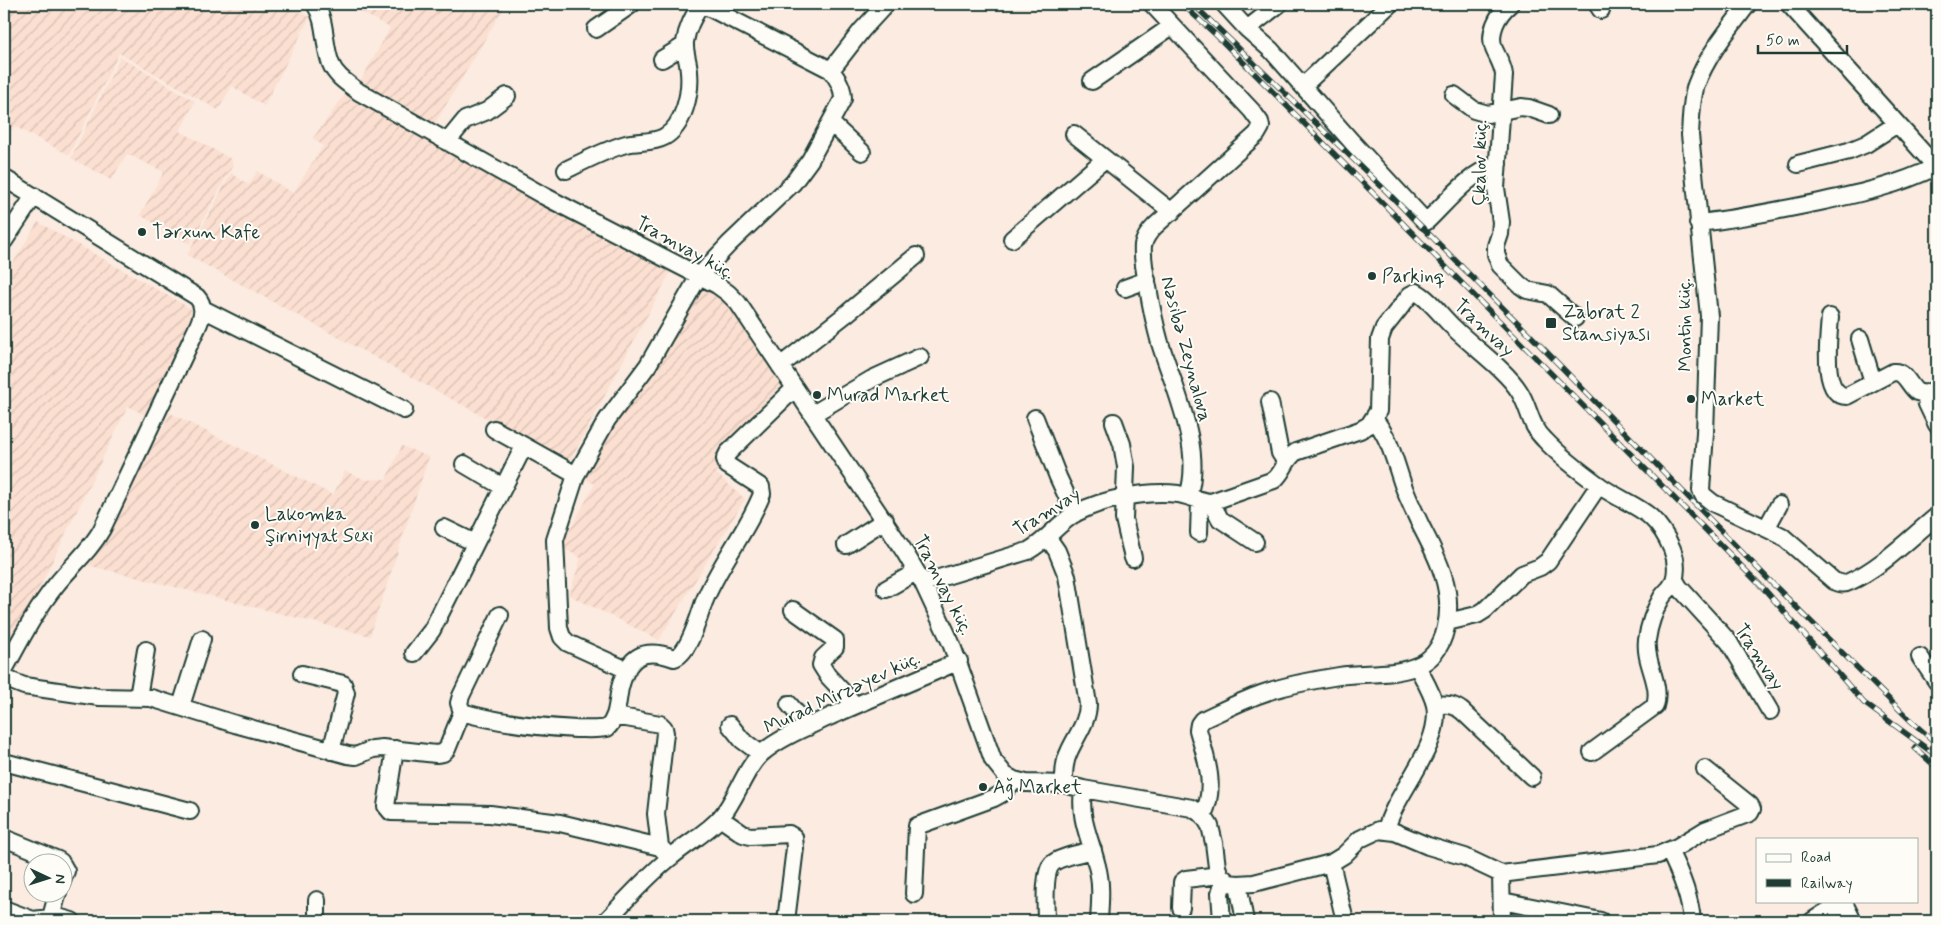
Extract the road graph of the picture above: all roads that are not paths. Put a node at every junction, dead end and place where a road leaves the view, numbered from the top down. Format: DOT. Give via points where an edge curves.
graph roads {
  1 [pos="315,4"];
  2 [pos="632,4"];
  3 [pos="702,4"];
  4 [pos="886,4"];
  5 [pos="1152,4"];
  6 [pos="1224,4"];
  7 [pos="1279,4"];
  8 [pos="1390,4"];
  9 [pos="1510,4"];
  10 [pos="1748,4"];
  11 [pos="1789,4"];
  12 [pos="1172,26"];
  13 [pos="596,29"];
  14 [pos="1247,29"];
  15 [pos="685,45"];
  16 [pos="662,59"];
  17 [pos="831,70"];
  18 [pos="1092,82"];
  19 [pos="1304,86"];
  20 [pos="1454,95"];
  21 [pos="507,96"];
  22 [pos="1501,112"];
  23 [pos="1550,115"];
  24 [pos="831,123"];
  25 [pos="1897,124"];
  26 [pos="1074,134"];
  27 [pos="447,142"];
  28 [pos="862,152"];
  29 [pos="1105,159"];
  30 [pos="1498,164"];
  31 [pos="1798,164"];
  32 [pos="1936,168"];
  33 [pos="566,170"];
  34 [pos="4,178"];
  35 [pos="34,196"];
  36 [pos="1172,212"];
  37 [pos="1698,223"];
  38 [pos="1012,239"];
  39 [pos="4,241"];
  40 [pos="916,256"];
  41 [pos="699,276"];
  42 [pos="1147,280"];
  43 [pos="1125,288"];
  44 [pos="203,310"];
  45 [pos="1830,317"];
  46 [pos="1574,318"];
  47 [pos="1860,339"];
  48 [pos="920,357"];
  49 [pos="780,366"];
  50 [pos="1873,382"];
  51 [pos="795,388"];
  52 [pos="1931,391"];
  53 [pos="1270,402"];
  54 [pos="404,410"];
  55 [pos="813,414"];
  56 [pos="1035,418"];
  57 [pos="1374,419"];
  58 [pos="1114,422"];
  59 [pos="1937,425"];
  60 [pos="494,429"];
  61 [pos="524,446"];
  62 [pos="1286,462"];
  63 [pos="464,464"];
  64 [pos="576,475"];
  65 [pos="1599,485"];
  66 [pos="503,487"];
  67 [pos="1124,498"];
  68 [pos="1200,500"];
  69 [pos="1779,505"];
  70 [pos="1075,514"];
  71 [pos="1937,516"];
  72 [pos="885,520"];
  73 [pos="1767,527"];
  74 [pos="444,528"];
  75 [pos="1199,532"];
  76 [pos="1048,538"];
  77 [pos="475,542"];
  78 [pos="1255,542"];
  79 [pos="846,545"];
  80 [pos="1133,558"];
  81 [pos="920,578"];
  82 [pos="1674,580"];
  83 [pos="886,589"];
  84 [pos="793,610"];
  85 [pos="500,615"];
  86 [pos="1447,622"];
  87 [pos="202,639"];
  88 [pos="146,650"];
  89 [pos="414,653"];
  90 [pos="1920,657"];
  91 [pos="959,661"];
  92 [pos="1417,666"];
  93 [pos="4,670"];
  94 [pos="627,670"];
  95 [pos="302,674"];
  96 [pos="4,678"];
  97 [pos="1937,682"];
  98 [pos="138,697"];
  99 [pos="788,704"];
  100 [pos="855,705"];
  101 [pos="1435,705"];
  102 [pos="181,706"];
  103 [pos="462,712"];
  104 [pos="1770,712"];
  105 [pos="615,716"];
  106 [pos="730,725"];
  107 [pos="808,726"];
  108 [pos="395,749"];
  109 [pos="331,751"];
  110 [pos="1592,752"];
  111 [pos="761,754"];
  112 [pos="4,762"];
  113 [pos="1706,770"];
  114 [pos="1532,778"];
  115 [pos="1014,780"];
  116 [pos="1064,784"];
  117 [pos="1083,789"];
  118 [pos="190,811"];
  119 [pos="1203,815"];
  120 [pos="720,818"];
  121 [pos="1386,830"];
  122 [pos="4,838"];
  123 [pos="1092,850"];
  124 [pos="38,852"];
  125 [pos="665,852"];
  126 [pos="1669,852"];
  127 [pos="1331,863"];
  128 [pos="1501,874"];
  129 [pos="1228,880"];
  130 [pos="914,894"];
  131 [pos="317,900"];
  132 [pos="1502,901"];
  133 [pos="55,902"];
  134 [pos="1181,908"];
  135 [pos="4,909"];
  136 [pos="51,918"];
  137 [pos="72,921"];
  138 [pos="317,921"];
  139 [pos="606,921"];
  140 [pos="786,921"];
  141 [pos="1046,921"];
  142 [pos="1099,921"];
  143 [pos="1222,921"];
  144 [pos="1245,921"];
  145 [pos="1345,921"];
  146 [pos="1502,921"];
  147 [pos="1601,921"];
  148 [pos="1692,921"];
  149 [pos="1812,921"];
  150 [pos="1853,921"];
  1 -- 27 [label="street, Tramvay küç." via="324,26 331,64 340,78"];
  2 -- 13 [label="street"];
  3 -- 15 [label="street" via="690,23"];
  3 -- 17 [label="street"];
  4 -- 17 [label="street"];
  5 -- 12 [label="street, Nəsibə Zeynalova"];
  6 -- 14 [label="street"];
  7 -- 14 [label="street"];
  8 -- 19 [label="street"];
  9 -- 22 [label="street, Çkalov küç." via="1496,21 1493,31 1494,48 1504,75"];
  10 -- 37 [label="street, Montin küç." via="1705,66 1696,86 1690,135"];
  11 -- 25 [label="street"];
  12 -- 18 [label="street"];
  12 -- 36 [label="street, Nəsibə Zeynalova" via="1252,111 1261,127"];
  14 -- 19 [label="street"];
  15 -- 16 [label="street"];
  15 -- 33 [label="street" via="690,75 688,95 672,131 655,140 615,148"];
  17 -- 24 [label="street" via="843,91 843,99"];
  19 -- 30 [label="street" via="1426,222 1471,179"];
  20 -- 22 [label="street" via="1474,110 1488,114"];
  21 -- 27 [label="street" via="487,111 465,120"];
  22 -- 23 [label="street" via="1521,107"];
  22 -- 30 [label="street, Çkalov küç."];
  24 -- 28 [label="street"];
  24 -- 41 [label="street" via="793,183"];
  25 -- 31 [label="street" via="1849,151"];
  25 -- 32 [label="street"];
  26 -- 29 [label="street"];
  27 -- 41 [label="street, Tramvay küç."];
  29 -- 36 [label="street"];
  29 -- 38 [label="street"];
  30 -- 46 [label="street, Çkalov küç." via="1496,188 1501,222 1496,254 1500,265 1520,285 1527,290 1548,294"];
  32 -- 37 [label="street" via="1863,193 1764,214"];
  34 -- 35 [label="street"];
  35 -- 39 [label="street"];
  35 -- 44 [label="street" via="197,297"];
  36 -- 42 [label="street, Nəsibə Zeynalova" via="1147,234 1143,257"];
  37 -- 73 [label="street, Montin küç." via="1709,316 1701,490 1703,496 1713,503"];
  40 -- 49 [label="street"];
  41 -- 49 [label="street, Tramvay küç." via="728,293 738,304"];
  41 -- 64 [label="street" via="648,365 608,420"];
  42 -- 43 [label="street"];
  42 -- 68 [label="street, Nəsibə Zeynalova" via="1155,326 1192,451 1193,478"];
  44 -- 54 [label="street"];
  44 -- 93 [label="street" via="102,529 34,615"];
  45 -- 50 [label="street" via="1829,374 1837,394 1847,396"];
  47 -- 50 [label="street"];
  48 -- 55 [label="street" via="872,379"];
  49 -- 51 [label="street, Tramvay küç."];
  50 -- 52 [label="street" via="1898,371 1904,374 1913,389"];
  51 -- 55 [label="street, Tramvay küç."];
  51 -- 94 [label="street" via="725,459 727,465 762,487 762,494 714,578 683,652 674,658 642,654"];
  52 -- 59 [label="street" via="1927,404"];
  53 -- 62 [label="street" via="1280,453"];
  55 -- 72 [label="street, Tramvay küç."];
  56 -- 70 [label="street"];
  57 -- 62 [label="street, Tramvay" via="1360,430 1296,452"];
  57 -- 65 [label="street, Tramvay" via="1378,411 1380,339 1396,311 1416,292 1513,382 1524,400 1533,426 1546,442"];
  57 -- 86 [label="street" via="1387,439 1408,498 1439,561 1447,598"];
  58 -- 67 [label="street" via="1126,467"];
  60 -- 61 [label="street"];
  61 -- 64 [label="street"];
  61 -- 66 [label="street"];
  62 -- 68 [label="street, Tramvay" via="1274,480"];
  63 -- 66 [label="street"];
  64 -- 94 [label="street" via="555,540 559,628 562,638 568,643"];
  65 -- 82 [label="street, Tramvay" via="1655,520 1673,550"];
  65 -- 86 [label="street" via="1548,561 1522,574 1477,615"];
  66 -- 77 [label="street"];
  67 -- 68 [label="street, Tramvay" via="1160,494"];
  67 -- 70 [label="street, Tramvay"];
  67 -- 80 [label="street" via="1124,519"];
  68 -- 75 [label="street, Nəsibə Zeynalova"];
  68 -- 78 [label="street"];
  69 -- 73 [label="street"];
  70 -- 76 [label="street, Tramvay"];
  71 -- 73 [label="street, Montin küç." via="1874,567 1841,584 1834,582 1793,544"];
  72 -- 79 [label="street"];
  72 -- 81 [label="street, Tramvay küç."];
  74 -- 77 [label="street"];
  76 -- 81 [label="street, Tramvay" via="1028,550"];
  76 -- 116 [label="street" via="1057,551 1066,576 1088,704 1086,719 1068,752"];
  77 -- 89 [label="street" via="432,630"];
  81 -- 83 [label="street, Tramvay"];
  81 -- 91 [label="street, Tramvay küç."];
  82 -- 104 [label="street, Tramvay" via="1729,642"];
  82 -- 110 [label="street" via="1656,611 1647,640 1648,658 1657,683 1655,706"];
  84 -- 100 [label="street" via="835,640 835,647 823,658 821,665"];
  85 -- 103 [label="street" via="461,696"];
  86 -- 92 [label="street" via="1441,643"];
  87 -- 102 [label="street"];
  88 -- 98 [label="street"];
  90 -- 97 [label="street"];
  91 -- 100 [label="street, Murad Mirzəyev küç."];
  91 -- 115 [label="street, Tramvay küç." via="993,760 1005,775"];
  92 -- 101 [label="street"];
  92 -- 119 [label="street" via="1391,673 1339,676 1278,689 1202,720 1198,730 1210,773 1210,797"];
  94 -- 105 [label="street"];
  95 -- 109 [label="street" via="344,684 346,688"];
  96 -- 98 [label="street" via="24,686 99,697"];
  98 -- 102 [label="street"];
  99 -- 107 [label="street"];
  100 -- 107 [label="street, Murad Mirzəyev küç."];
  101 -- 114 [label="street" via="1446,704 1462,710"];
  101 -- 121 [label="street" via="1430,742 1393,808"];
  102 -- 109 [label="street"];
  103 -- 105 [label="street" via="540,726 601,729 607,728"];
  103 -- 108 [label="street" via="443,753"];
  105 -- 125 [label="street" via="660,724 664,728 656,814"];
  106 -- 111 [label="street" via="742,740"];
  107 -- 111 [label="street, Murad Mirzəyev küç."];
  108 -- 109 [label="street" via="374,749 356,756"];
  108 -- 125 [label="street" via="386,806 391,812 490,814 560,823"];
  111 -- 120 [label="street, Murad Mirzəyev küç."];
  112 -- 118 [label="street"];
  113 -- 126 [label="street" via="1752,809 1750,813 1705,830"];
  115 -- 116 [label="street"];
  115 -- 130 [label="street" via="994,798 917,826"];
  116 -- 117 [label="street"];
  117 -- 119 [label="street" via="1176,804"];
  117 -- 123 [label="street" via="1083,822"];
  119 -- 129 [label="street" via="1210,826 1217,867"];
  120 -- 125 [label="street, Murad Mirzəyev küç." via="700,836"];
  120 -- 140 [label="street" via="750,836 789,834 794,837"];
  121 -- 127 [label="street" via="1369,833"];
  121 -- 128 [label="street" via="1465,857"];
  122 -- 124 [label="street"];
  123 -- 141 [label="street" via="1051,865"];
  123 -- 142 [label="street" via="1100,881"];
  125 -- 139 [label="street, Murad Mirzəyev küç." via="646,879"];
  126 -- 128 [label="street"];
  126 -- 148 [label="street" via="1691,905"];
  127 -- 129 [label="street" via="1254,883"];
  127 -- 145 [label="street"];
  128 -- 132 [label="street"];
  129 -- 134 [label="street" via="1186,879 1182,882"];
  129 -- 143 [label="street" via="1220,893"];
  129 -- 144 [label="street"];
  131 -- 138 [label="street"];
  132 -- 146 [label="street"];
  132 -- 147 [label="street"];
  133 -- 136 [label="street"];
  135 -- 136 [label="street" via="33,920"];
  136 -- 137 [label="street"];
  149 -- 150 [label="street" via="1840,906 1846,907"];
}
